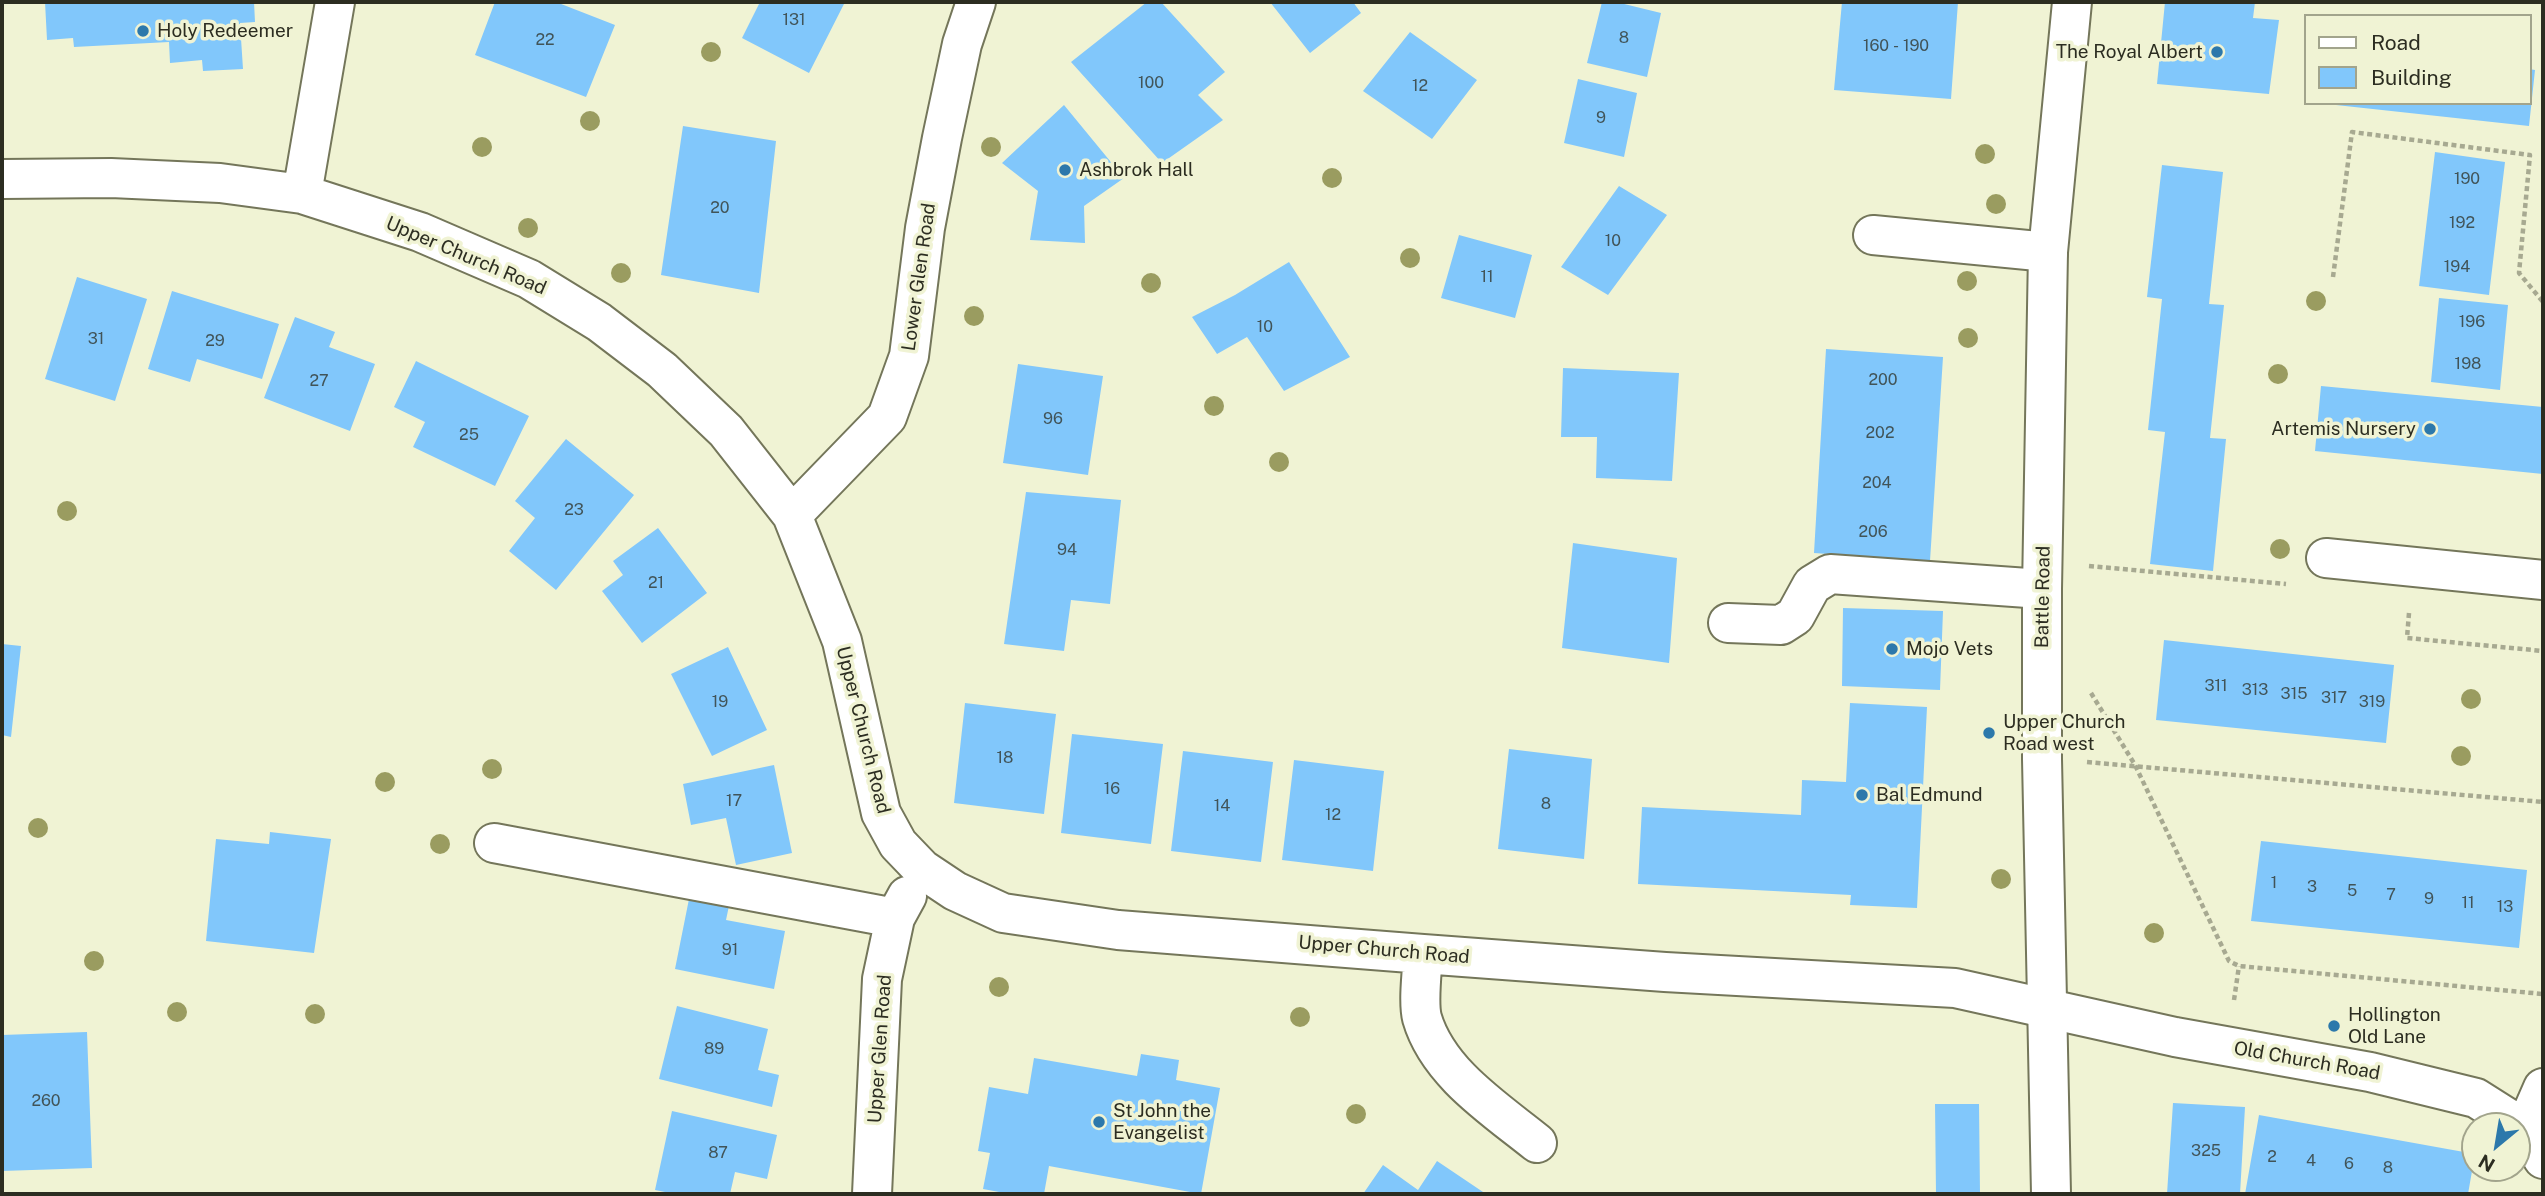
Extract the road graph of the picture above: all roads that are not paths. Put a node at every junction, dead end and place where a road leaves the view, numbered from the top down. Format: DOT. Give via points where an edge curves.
graph roads {
  1 [pos="335,2"];
  2 [pos="975,2"];
  3 [pos="2072,2"];
  4 [pos="2,179"];
  5 [pos="302,194"];
  6 [pos="1872,235"];
  7 [pos="2048,252"];
  8 [pos="792,515"];
  9 [pos="2326,558"];
  10 [pos="2543,580"];
  11 [pos="2042,589"];
  12 [pos="1728,622"];
  13 [pos="494,843"];
  14 [pos="922,869"];
  15 [pos="895,918"];
  16 [pos="1423,954"];
  17 [pos="2046,1010"];
  18 [pos="2543,1088"];
  19 [pos="1537,1143"];
  20 [pos="2534,1144"];
  21 [pos="872,1194"];
  22 [pos="2051,1194"];
  1 -- 5 [label="street"];
  2 -- 8 [label="street, Lower Glen Road" via="962,44 925,228 909,356 887,417"];
  3 -- 7 [label="street, Battle Road"];
  4 -- 5 [label="street, Upper Church Road" via="220,183"];
  5 -- 8 [label="street, Upper Church Road" via="420,232 529,279 599,321 662,370 726,431"];
  6 -- 7 [label="street"];
  7 -- 11 [label="street, Battle Road"];
  8 -- 14 [label="street, Upper Church Road" via="842,641 881,813 898,844"];
  9 -- 10 [label="street"];
  11 -- 12 [label="street" via="1830,574 1812,585 1795,616 1781,625"];
  11 -- 17 [label="street, Battle Road"];
  13 -- 15 [label="street"];
  14 -- 15 [label="street, Upper Glen Road"];
  14 -- 16 [label="street, Upper Church Road" via="955,891 1003,913 1118,930"];
  15 -- 21 [label="street, Upper Glen Road" via="882,979"];
  16 -- 17 [label="street, Upper Church Road" via="1955,988"];
  16 -- 19 [label="street" via="1421,1016 1437,1052 1466,1084"];
  17 -- 20 [label="street, Old Church Road" via="2370,1072 2476,1098"];
  17 -- 22 [label="street, Battle Road"];
  18 -- 20 [label="street"];
}
